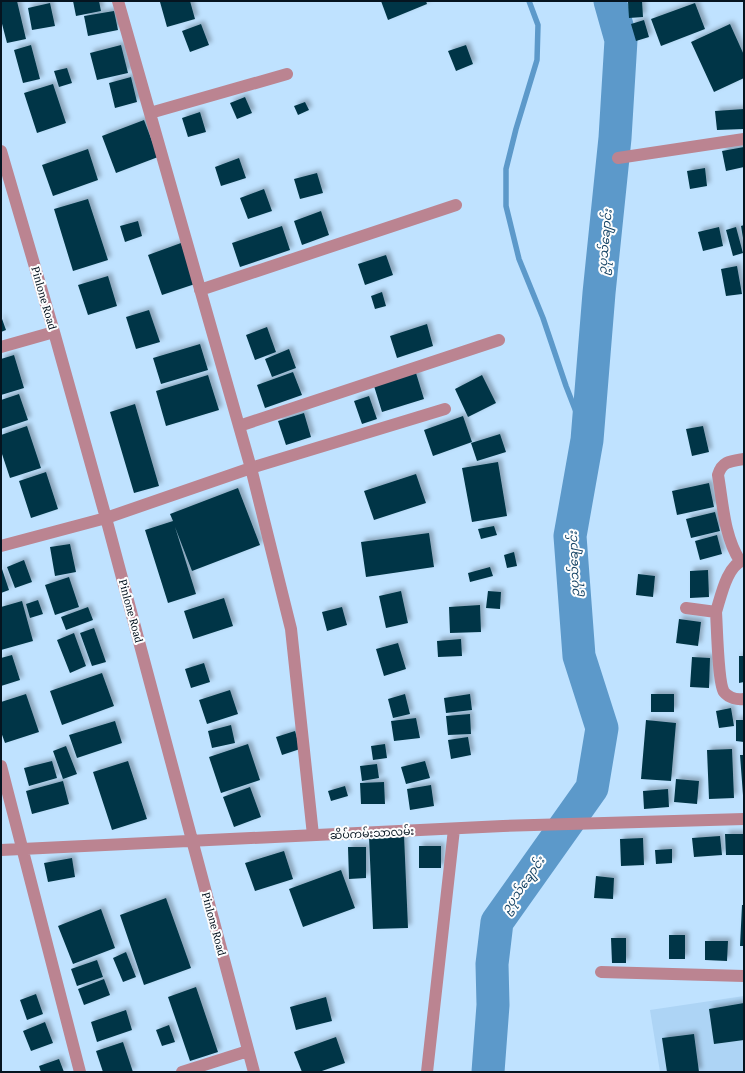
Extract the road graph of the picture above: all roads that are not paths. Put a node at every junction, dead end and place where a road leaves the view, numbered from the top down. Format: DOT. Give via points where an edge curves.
graph roads {
  1 [pos="118,1"];
  2 [pos="287,74"];
  3 [pos="150,113"];
  4 [pos="744,139"];
  5 [pos="618,158"];
  6 [pos="2,159"];
  7 [pos="456,205"];
  8 [pos="200,290"];
  9 [pos="54,332"];
  10 [pos="499,340"];
  11 [pos="1,347"];
  12 [pos="445,409"];
  13 [pos="238,426"];
  14 [pos="744,459"];
  15 [pos="251,468"];
  16 [pos="106,518"];
  17 [pos="1,546"];
  18 [pos="742,560"];
  19 [pos="686,608"];
  20 [pos="716,612"];
  21 [pos="744,699"];
  22 [pos="1,766"];
  23 [pos="744,819"];
  24 [pos="454,829"];
  25 [pos="313,835"];
  26 [pos="191,842"];
  27 [pos="23,849"];
  28 [pos="1,850"];
  29 [pos="600,972"];
  30 [pos="744,976"];
  31 [pos="248,1051"];
  32 [pos="80,1072"];
  33 [pos="182,1072"];
  34 [pos="254,1072"];
  35 [pos="426,1072"];
  1 -- 3 [label="street"];
  2 -- 3 [label="street"];
  3 -- 8 [label="street"];
  4 -- 5 [label="street"];
  6 -- 9 [label="street, Pinlone Road"];
  7 -- 8 [label="street"];
  8 -- 13 [label="street"];
  9 -- 11 [label="street"];
  9 -- 16 [label="street, Pinlone Road"];
  10 -- 13 [label="street"];
  12 -- 15 [label="street"];
  13 -- 15 [label="street"];
  14 -- 18 [label="street" via="728,461 720,468 718,475 729,536 734,552"];
  15 -- 16 [label="street"];
  15 -- 25 [label="street" via="291,629"];
  16 -- 17 [label="street"];
  16 -- 26 [label="street, Pinlone Road"];
  18 -- 20 [label="street" via="731,570"];
  19 -- 20 [label="street"];
  20 -- 21 [label="street" via="720,680 724,692 730,697"];
  22 -- 27 [label="street"];
  23 -- 24 [label="street, ဆိပ်ကမ်းသာလမ်း"];
  24 -- 25 [label="street, ဆိပ်ကမ်းသာလမ်း"];
  24 -- 35 [label="street"];
  25 -- 26 [label="street, ဆိပ်ကမ်းသာလမ်း"];
  26 -- 27 [label="street, ဆိပ်ကမ်းသာလမ်း"];
  26 -- 31 [label="street, Pinlone Road"];
  27 -- 28 [label="street, ဆိပ်ကမ်းသာလမ်း"];
  27 -- 32 [label="street"];
  29 -- 30 [label="street"];
  31 -- 33 [label="street"];
  31 -- 34 [label="street, Pinlone Road"];
}
